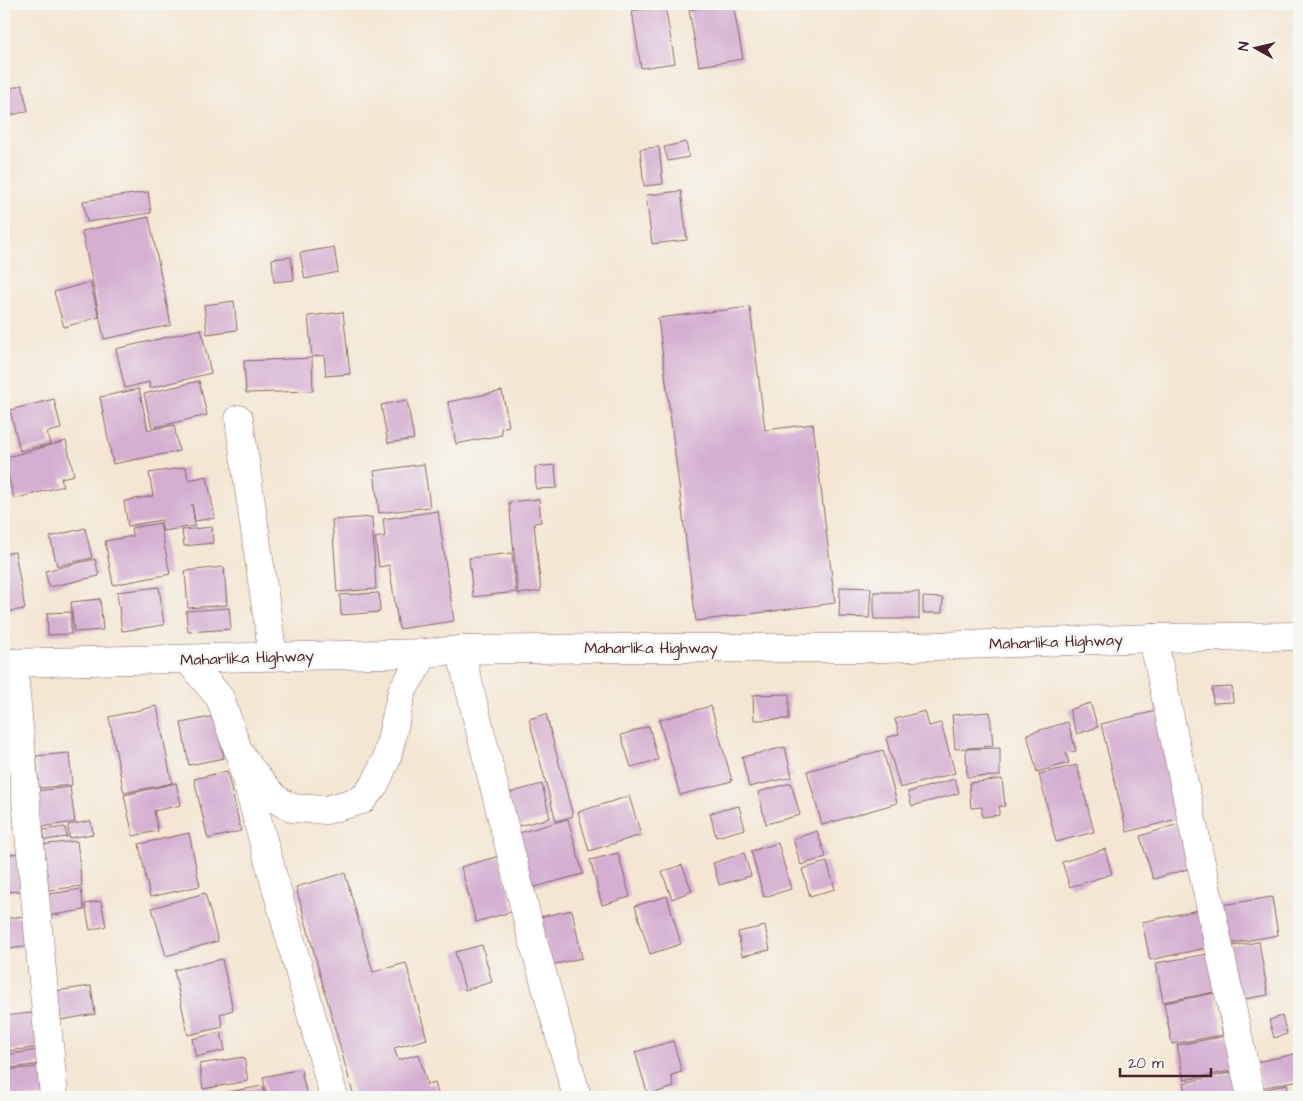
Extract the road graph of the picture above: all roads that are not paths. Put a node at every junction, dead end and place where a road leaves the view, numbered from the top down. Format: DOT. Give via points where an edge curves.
graph roads {
  1 [pos="239,419"];
  2 [pos="1299,636"];
  3 [pos="1152,638"];
  4 [pos="460,650"];
  5 [pos="425,653"];
  6 [pos="273,657"];
  7 [pos="188,660"];
  8 [pos="9,663"];
  9 [pos="238,750"];
  10 [pos="54,1097"];
  11 [pos="334,1097"];
  12 [pos="577,1097"];
  13 [pos="1251,1097"];
  1 -- 6 [label="street"];
  2 -- 3 [label="street, Maharlika Highway"];
  3 -- 4 [label="street, Maharlika Highway" via="884,648"];
  3 -- 13 [label="street"];
  4 -- 5 [label="street, Maharlika Highway"];
  4 -- 12 [label="street" via="530,930"];
  5 -- 6 [label="street, Maharlika Highway"];
  5 -- 9 [label="street" via="402,691 387,758 375,784 362,800 326,810 292,808 276,799"];
  6 -- 7 [label="street, Maharlika Highway"];
  7 -- 8 [label="street, Maharlika Highway"];
  7 -- 9 [label="street" via="220,698"];
  8 -- 10 [label="street"];
  9 -- 11 [label="street"];
}
